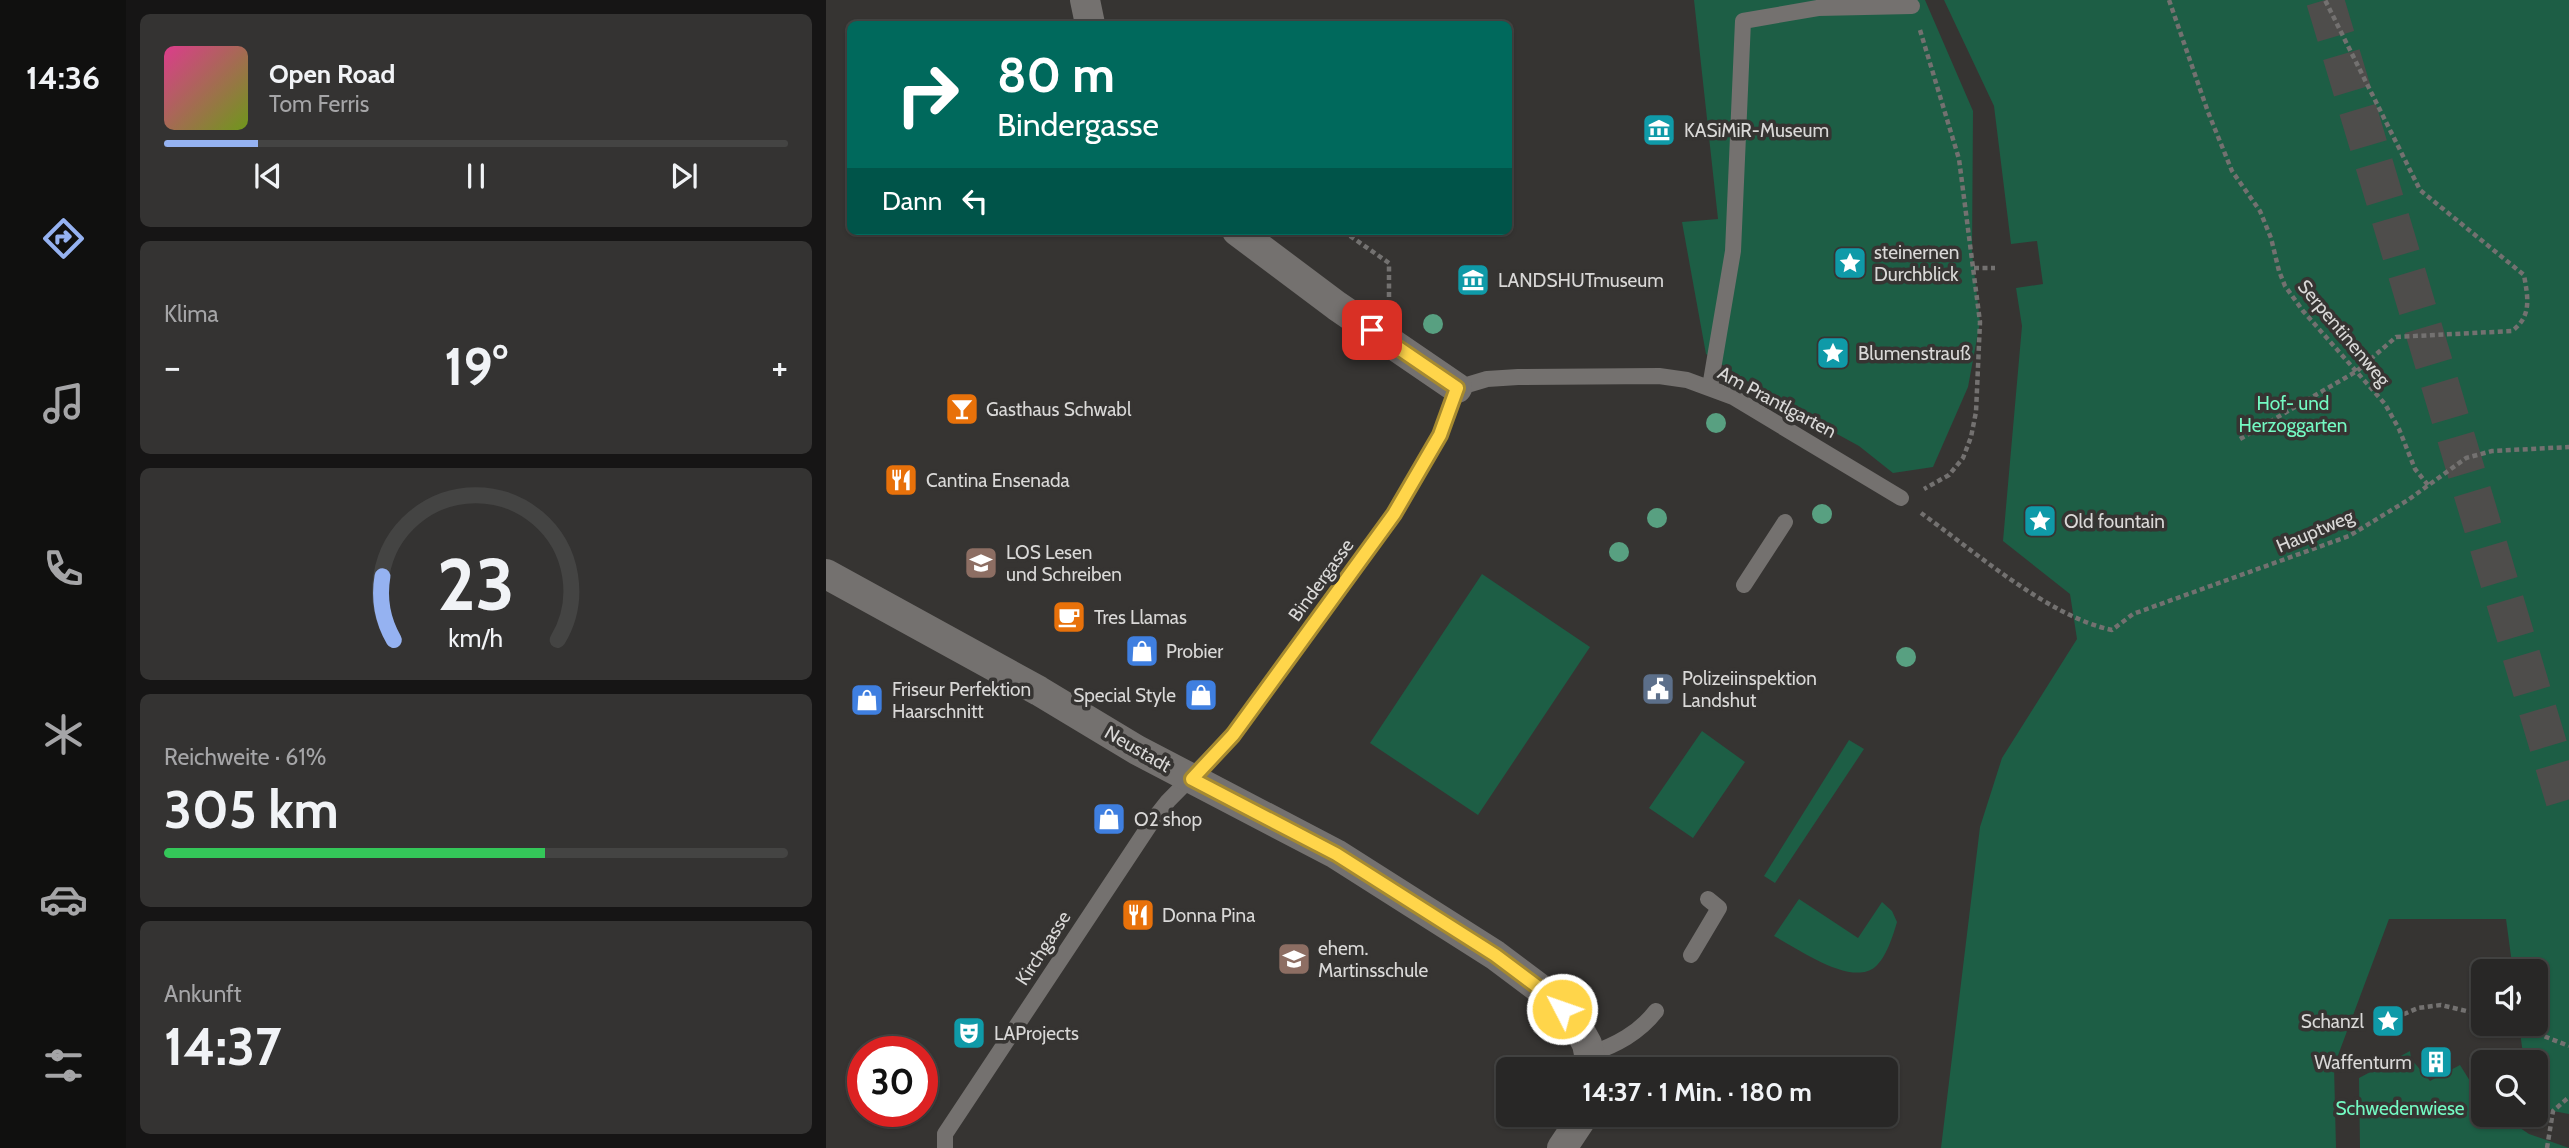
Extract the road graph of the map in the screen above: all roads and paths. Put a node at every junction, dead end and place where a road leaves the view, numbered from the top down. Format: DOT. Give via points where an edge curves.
graph roads {
  1 [pos="1085,0"];
  2 [pos="2169,0"];
  3 [pos="2325,0"];
  4 [pos="1912,6"];
  5 [pos="1089,21"];
  6 [pos="1242,235"];
  7 [pos="1349,235"];
  8 [pos="1974,268"];
  9 [pos="1995,268"];
  10 [pos="1390,342"];
  11 [pos="2357,371"];
  12 [pos="1710,387"];
  13 [pos="1457,388"];
  14 [pos="2240,439"];
  15 [pos="2569,447"];
  16 [pos="2428,485"];
  17 [pos="1901,498"];
  18 [pos="1785,522"];
  19 [pos="826,574"];
  20 [pos="1744,585"];
  21 [pos="1192,779"];
  22 [pos="1708,899"];
  23 [pos="1691,955"];
  24 [pos="1656,1011"];
  25 [pos="2471,1012"];
  26 [pos="2388,1021"];
  27 [pos="2544,1036"];
  28 [pos="2569,1046"];
  29 [pos="1590,1057"];
  30 [pos="1597,1057"];
  31 [pos="2569,1097"];
  32 [pos="1576,1127"];
  33 [pos="945,1148"];
  34 [pos="1562,1148"];
  35 [pos="2547,1148"];
  1 -- 5 [label="street"];
  2 -- 11 [label="path, Serpentinenweg" via="2231,171 2260,211 2286,286"];
  3 -- 11 [label="path" via="2420,190 2524,275 2527,292 2526,315 2512,331 2396,337"];
  4 -- 8 [label="path" via="1959,159"];
  4 -- 12 [label="lane" via="1818,8 1743,21 1733,251"];
  6 -- 10 [label="street"];
  7 -- 10 [label="path" via="1389,263"];
  8 -- 9 [label="path"];
  8 -- 17 [label="path" via="1980,322 1971,437 1963,458 1949,475"];
  10 -- 13 [label="street"];
  11 -- 14 [label="path"];
  11 -- 16 [label="path, Serpentinenweg" via="2385,404 2415,469"];
  12 -- 13 [label="lane, Am Prantlgarten" via="1647,376 1486,379"];
  12 -- 17 [label="lane, Am Prantlgarten"];
  13 -- 21 [label="lane, Bindergasse" via="1440,435 1394,514 1233,735"];
  15 -- 16 [label="path, Hauptweg" via="2492,451 2466,458"];
  16 -- 17 [label="path, Hauptweg" via="2348,536 2133,614 2114,630 2043,601"];
  18 -- 20 [label="lane"];
  19 -- 21 [label="street, Neustadt"];
  21 -- 29 [label="street, Neustadt" via="1336,854 1495,955 1574,1020"];
  21 -- 33 [label="lane, Kirchgasse" via="1153,820 945,1135"];
  22 -- 23 [label="lane" via="1719,908"];
  24 -- 30 [label="lane" via="1645,1025"];
  25 -- 26 [label="path" via="2441,1005 2418,1008"];
  27 -- 28 [label="path"];
  31 -- 35 [label="path" via="2553,1111"];
  32 -- 34 [label="street"];
}
